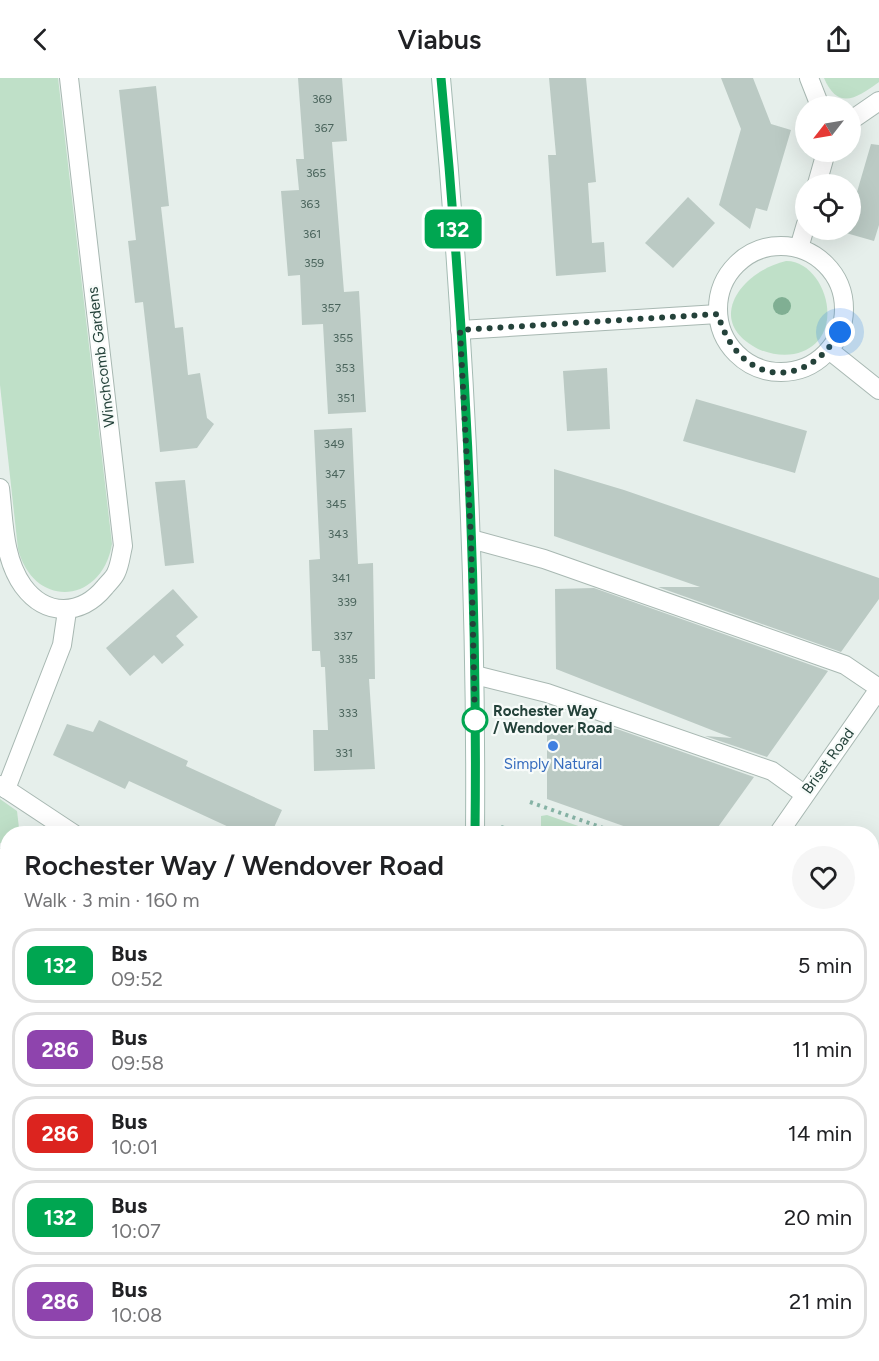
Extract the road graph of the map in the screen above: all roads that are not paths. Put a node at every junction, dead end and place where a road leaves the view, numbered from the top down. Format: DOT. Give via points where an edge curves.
graph roads {
  1 [pos="69,78"];
  2 [pos="441,78"];
  3 [pos="808,78"];
  4 [pos="816,96"];
  5 [pos="879,101"];
  6 [pos="861,113"];
  7 [pos="801,240"];
  8 [pos="799,248"];
  9 [pos="718,314"];
  10 [pos="460,330"];
  11 [pos="829,350"];
  12 [pos="879,390"];
  13 [pos="0,488"];
  14 [pos="471,539"];
  15 [pos="67,611"];
  16 [pos="474,675"];
  17 [pos="879,688"];
  18 [pos="3,787"];
  19 [pos="804,794"];
  20 [pos="62,826"];
  21 [pos="475,826"];
  22 [pos="783,826"];
  1 -- 15 [label="street, Winchcomb Gardens" via="123,546 116,574 88,602"];
  2 -- 10 [label="street"];
  3 -- 4 [label="street"];
  5 -- 6 [label="street"];
  7 -- 8 [label="street"];
  8 -- 9 [label="street" via="778,246 741,260 719,294"];
  8 -- 11 [label="street" via="832,272 842,291 844,312 840,332"];
  9 -- 10 [label="street"];
  9 -- 11 [label="street" via="723,335 735,353 752,366 772,372 794,371 813,364"];
  10 -- 14 [label="street"];
  11 -- 12 [label="street"];
  13 -- 15 [label="street" via="7,553 23,586 44,605"];
  14 -- 16 [label="street"];
  14 -- 17 [label="street" via="544,559 845,664"];
  15 -- 18 [label="street" via="62,645"];
  16 -- 19 [label="street" via="547,693 772,771"];
  16 -- 21 [label="street"];
  17 -- 19 [label="street, Briset Road"];
  18 -- 20 [label="street"];
  19 -- 22 [label="street, Briset Road"];
}
